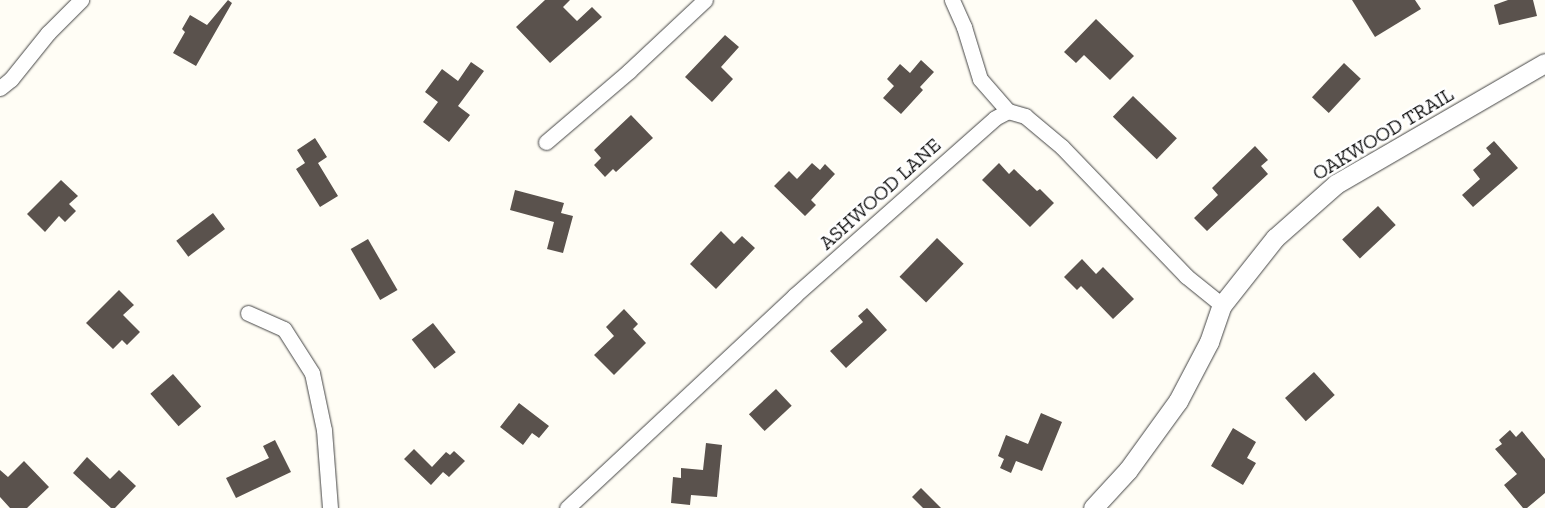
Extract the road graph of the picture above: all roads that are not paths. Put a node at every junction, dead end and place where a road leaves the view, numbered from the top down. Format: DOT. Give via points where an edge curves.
graph roads {
  1 [pos="80,0"];
  2 [pos="705,0"];
  3 [pos="952,0"];
  4 [pos="1545,63"];
  5 [pos="0,88"];
  6 [pos="1008,111"];
  7 [pos="546,142"];
  8 [pos="1222,305"];
  9 [pos="248,314"];
  10 [pos="330,508"];
  11 [pos="567,508"];
  12 [pos="1093,508"];
  1 -- 5 [label="street"];
  2 -- 7 [label="street"];
  3 -- 6 [label="street" via="980,79"];
  4 -- 8 [label="street, OAKWOOD TRAIL" via="1336,184 1275,238"];
  6 -- 8 [label="street" via="1025,116 1062,146 1186,276"];
  6 -- 11 [label="street, ASHWOOD LANE" via="995,118 794,296"];
  8 -- 12 [label="street, OAKWOOD TRAIL" via="1209,342 1178,401 1128,470"];
  9 -- 10 [label="street" via="284,330 312,373 324,430"];
}
